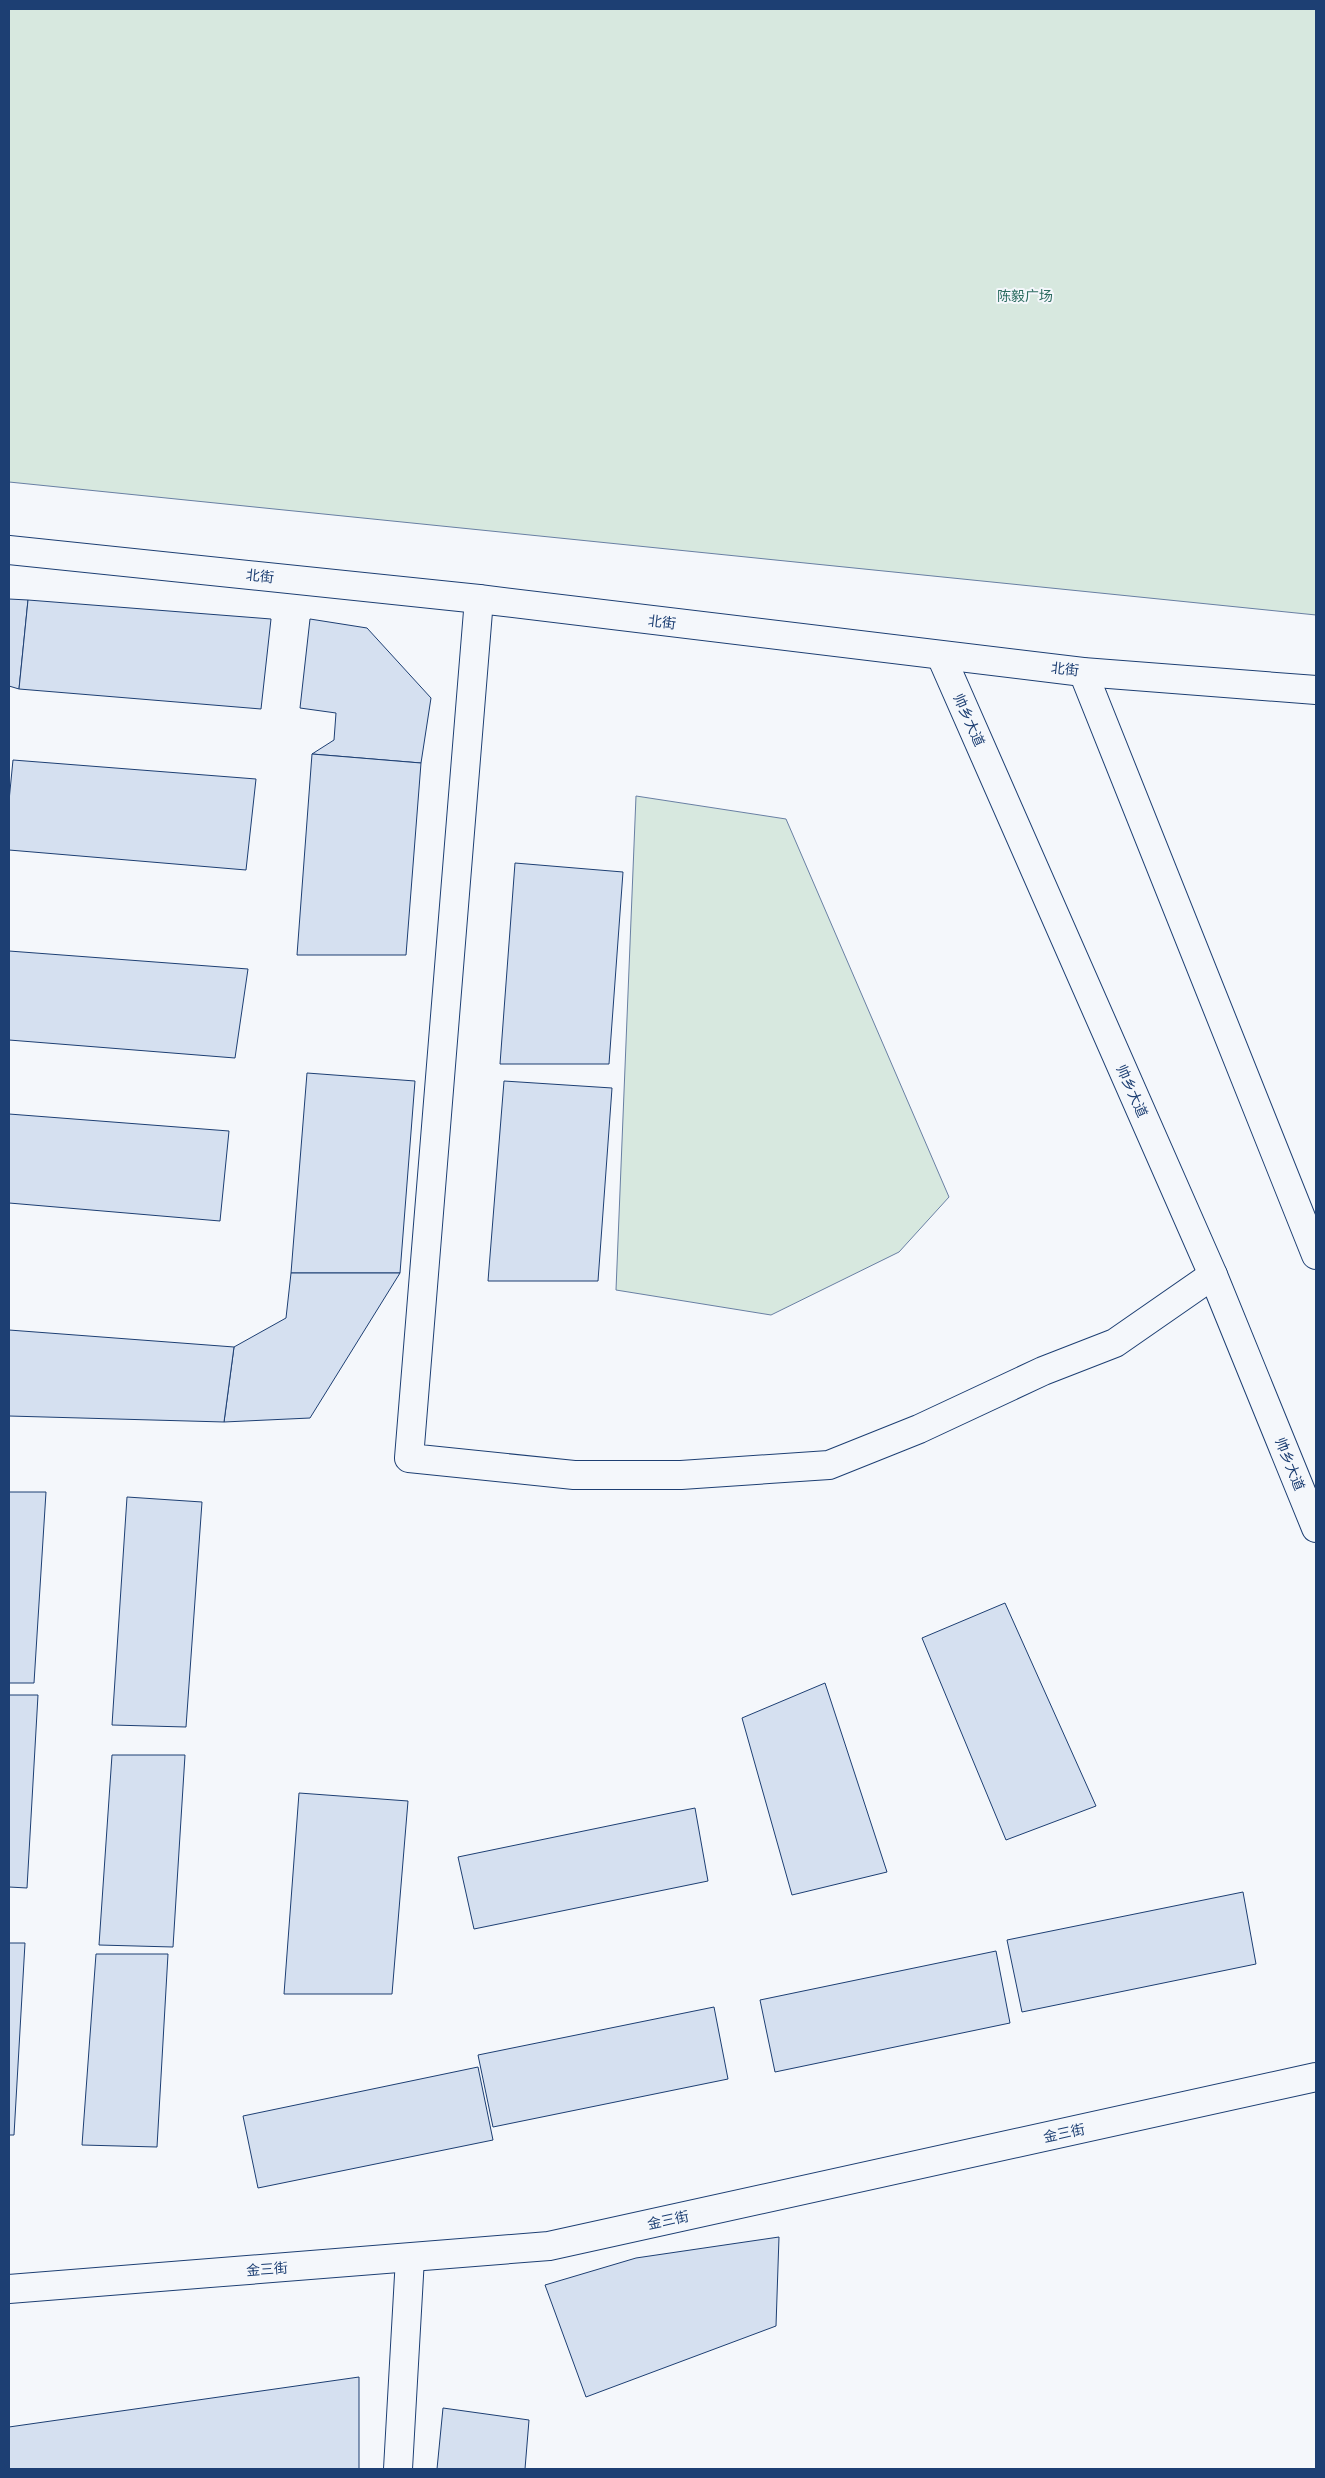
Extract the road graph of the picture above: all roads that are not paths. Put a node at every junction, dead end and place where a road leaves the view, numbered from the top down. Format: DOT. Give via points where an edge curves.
graph roads {
  1 [pos="9,550"];
  2 [pos="479,599"];
  3 [pos="941,656"];
  4 [pos="1083,672"];
  5 [pos="1316,690"];
  6 [pos="1316,1255"];
  7 [pos="1213,1275"];
  8 [pos="1316,1528"];
  9 [pos="1316,2077"];
  10 [pos="410,2258"];
  11 [pos="9,2289"];
  12 [pos="398,2469"];
  1 -- 2 [label="main road, 北街"];
  2 -- 3 [label="main road, 北街"];
  2 -- 7 [label="main road" via="409,1458 574,1475 681,1475 829,1465 1114,1343"];
  3 -- 4 [label="main road, 北街"];
  3 -- 7 [label="main road, 帅乡大道"];
  4 -- 5 [label="main road, 北街"];
  4 -- 6 [label="main road"];
  7 -- 8 [label="main road, 帅乡大道"];
  9 -- 10 [label="main road, 金三街" via="549,2246"];
  10 -- 11 [label="main road, 金三街"];
  10 -- 12 [label="main road"];
}
